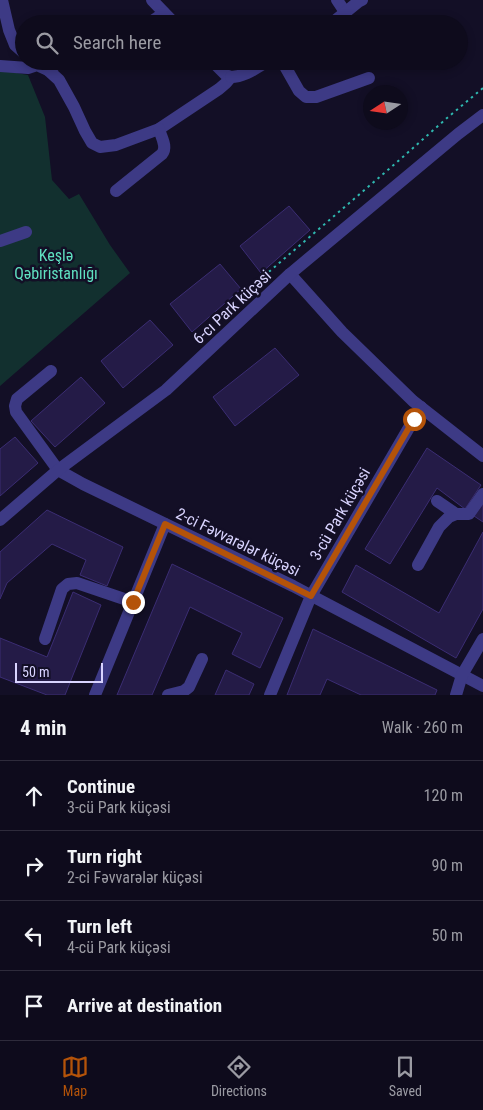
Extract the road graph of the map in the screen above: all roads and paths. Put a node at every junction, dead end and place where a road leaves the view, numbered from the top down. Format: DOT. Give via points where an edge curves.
graph roads {
  1 [pos="2,0"];
  2 [pos="152,0"];
  3 [pos="337,0"];
  4 [pos="362,0"];
  5 [pos="345,12"];
  6 [pos="164,13"];
  7 [pos="161,15"];
  8 [pos="342,15"];
  9 [pos="15,45"];
  10 [pos="0,66"];
  11 [pos="15,67"];
  12 [pos="46,70"];
  13 [pos="221,70"];
  14 [pos="253,70"];
  15 [pos="287,70"];
  16 [pos="231,77"];
  17 [pos="369,78"];
  18 [pos="483,88"];
  19 [pos="483,115"];
  20 [pos="159,129"];
  21 [pos="116,191"];
  22 [pos="26,232"];
  23 [pos="0,241"];
  24 [pos="290,274"];
  25 [pos="264,276"];
  26 [pos="51,371"];
  27 [pos="421,407"];
  28 [pos="483,456"];
  29 [pos="58,470"];
  30 [pos="483,494"];
  31 [pos="437,501"];
  32 [pos="456,514"];
  33 [pos="0,520"];
  34 [pos="165,524"];
  35 [pos="418,564"];
  36 [pos="311,596"];
  37 [pos="133,602"];
  38 [pos="45,639"];
  39 [pos="483,639"];
  40 [pos="202,659"];
  41 [pos="462,676"];
  42 [pos="483,686"];
  43 [pos="96,695"];
  44 [pos="168,695"];
  45 [pos="270,695"];
  46 [pos="456,695"];
  1 -- 9 [label="street"];
  2 -- 6 [label="street"];
  3 -- 5 [label="street"];
  4 -- 5 [label="street"];
  5 -- 8 [label="street"];
  6 -- 7 [label="street"];
  10 -- 11 [label="street"];
  12 -- 20 [label="street" via="59,80 92,143 100,147 116,145"];
  13 -- 16 [label="street"];
  14 -- 16 [label="street"];
  15 -- 17 [label="street" via="306,97 316,97"];
  16 -- 20 [label="street" via="219,89"];
  18 -- 25 [label="path"];
  19 -- 24 [label="street, 6-cı Park küçəsi"];
  20 -- 21 [label="street" via="165,151"];
  22 -- 23 [label="street"];
  24 -- 27 [label="street" via="342,332"];
  24 -- 29 [label="street, 6-cı Park küçəsi" via="166,390"];
  26 -- 29 [label="street" via="17,399 15,406 16,412"];
  27 -- 28 [label="street"];
  27 -- 36 [label="street, 3-cü Park küçəsi"];
  29 -- 33 [label="street, 6-cı Park küçəsi"];
  29 -- 34 [label="street, 2-ci Fəvvarələr küçəsi"];
  30 -- 32 [label="street" via="469,514"];
  31 -- 32 [label="street"];
  32 -- 35 [label="street" via="439,527"];
  34 -- 36 [label="street, 2-ci Fəvvarələr küçəsi"];
  34 -- 37 [label="street"];
  36 -- 41 [label="street, 2-ci Fəvvarələr küçəsi"];
  36 -- 45 [label="street, 3-cü Park küçəsi"];
  37 -- 38 [label="street" via="77,583 68,584 62,589"];
  37 -- 43 [label="street"];
  39 -- 41 [label="street"];
  40 -- 44 [label="street" via="189,688"];
  41 -- 42 [label="street, 2-ci Fəvvarələr küçəsi"];
  41 -- 46 [label="street"];
}
